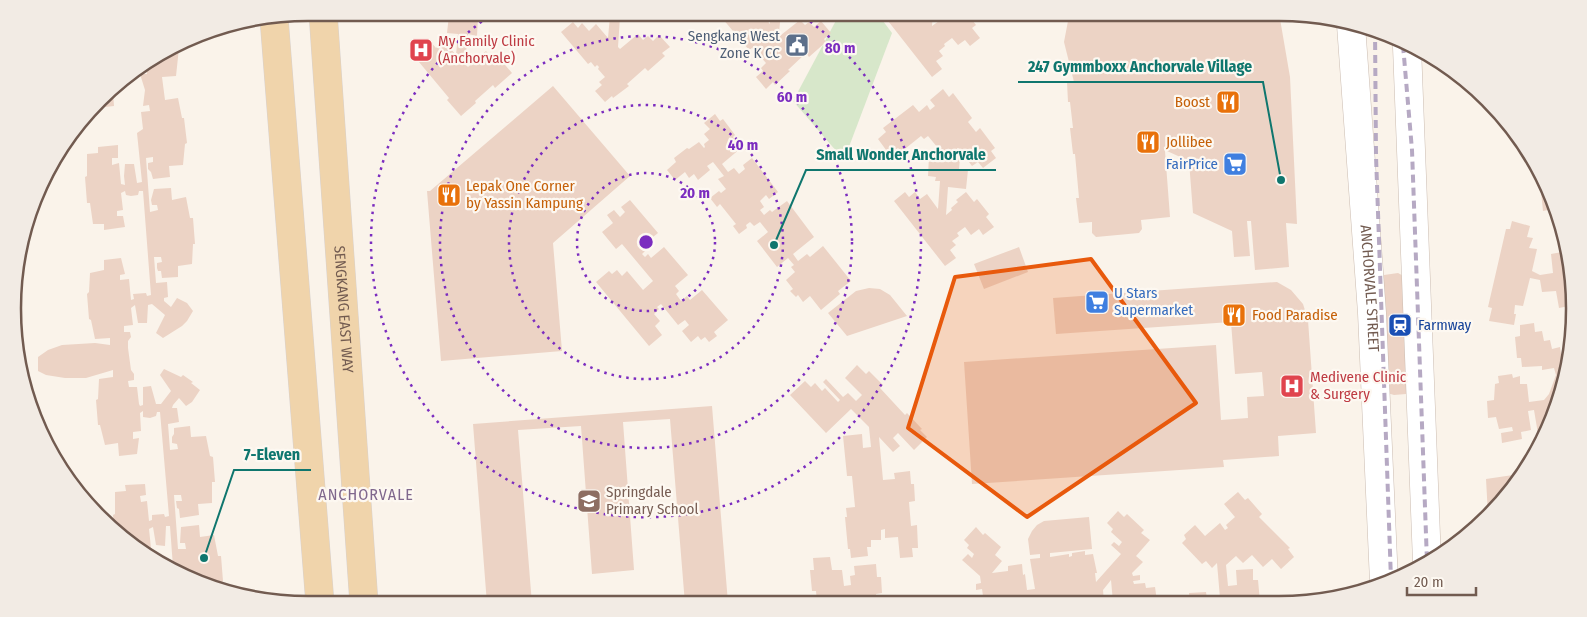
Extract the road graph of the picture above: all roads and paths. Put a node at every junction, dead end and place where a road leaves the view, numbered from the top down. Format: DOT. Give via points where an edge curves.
graph roads {
  1 [pos="324,21"];
  2 [pos="274,24"];
  3 [pos="1352,31"];
  4 [pos="1407,52"];
  5 [pos="1427,554"];
  6 [pos="1384,576"];
  7 [pos="319,596"];
  8 [pos="363,596"];
  1 -- 8 [label="main road, SENGKANG EAST WAY"];
  2 -- 7 [label="main road"];
  3 -- 6 [label="street, ANCHORVALE STREET" via="1372,313"];
  4 -- 5 [label="street"];
}
